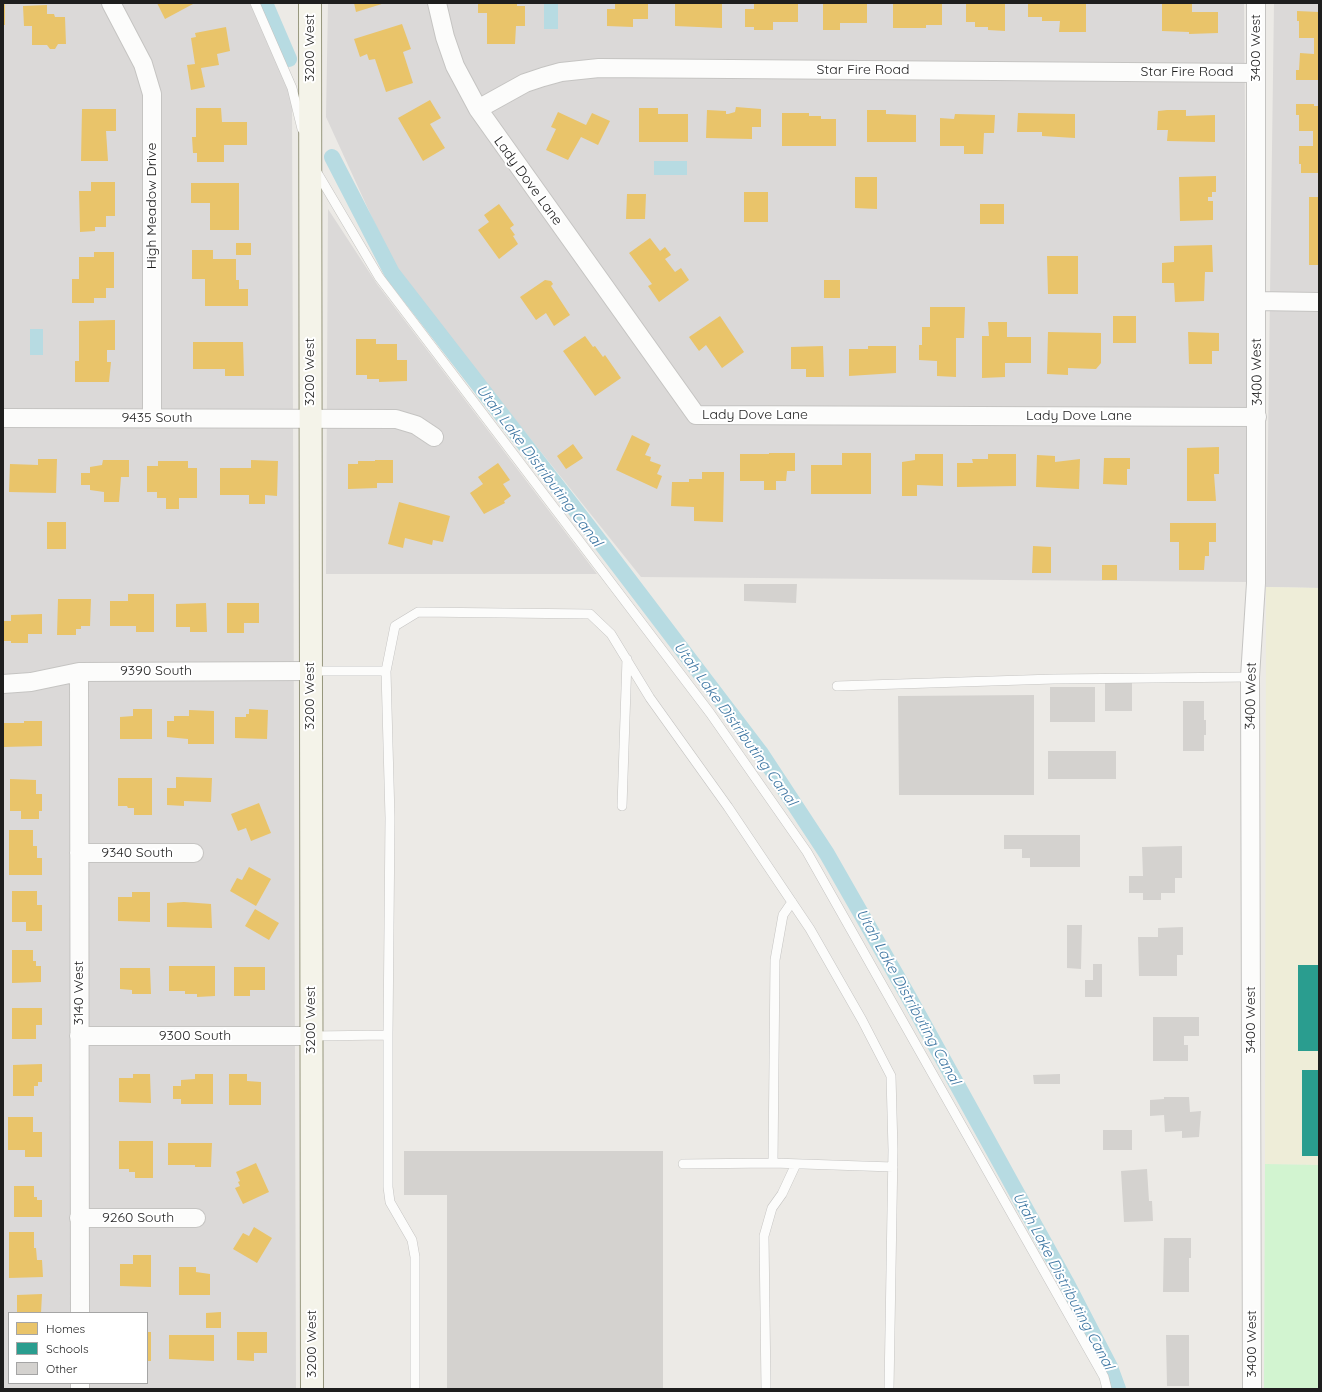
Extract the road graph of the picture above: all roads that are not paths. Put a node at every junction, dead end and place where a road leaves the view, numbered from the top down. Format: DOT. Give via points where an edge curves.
graph roads {
  1 [pos="111,3"];
  2 [pos="255,3"];
  3 [pos="310,3"];
  4 [pos="437,3"];
  5 [pos="1256,3"];
  6 [pos="1256,73"];
  7 [pos="478,109"];
  8 [pos="309,159"];
  9 [pos="1256,301"];
  10 [pos="1319,302"];
  11 [pos="1257,417"];
  12 [pos="3,418"];
  13 [pos="152,418"];
  14 [pos="310,418"];
  15 [pos="434,437"];
  16 [pos="627,659"];
  17 [pos="310,671"];
  18 [pos="386,671"];
  19 [pos="79,672"];
  20 [pos="1250,677"];
  21 [pos="3,684"];
  22 [pos="837,686"];
  23 [pos="622,806"];
  24 [pos="79,853"];
  25 [pos="194,853"];
  26 [pos="792,902"];
  27 [pos="388,1035"];
  28 [pos="79,1036"];
  29 [pos="311,1036"];
  30 [pos="773,1163"];
  31 [pos="683,1164"];
  32 [pos="796,1164"];
  33 [pos="893,1167"];
  34 [pos="80,1218"];
  35 [pos="196,1218"];
  36 [pos="80,1312"];
  37 [pos="312,1389"];
  38 [pos="416,1389"];
  39 [pos="766,1389"];
  40 [pos="889,1389"];
  41 [pos="1107,1389"];
  42 [pos="1252,1389"];
  1 -- 13 [label="street, High Meadow Drive" via="143,64 152,94"];
  2 -- 8 [label="lane" via="292,88"];
  3 -- 8 [label="street, 3200 West"];
  4 -- 7 [label="street, Lady Dove Lane" via="455,66"];
  5 -- 6 [label="street, 3400 West"];
  6 -- 7 [label="street, Star Fire Road" via="599,68 561,72 543,77"];
  6 -- 9 [label="street, 3400 West"];
  7 -- 11 [label="street, Lady Dove Lane" via="696,415"];
  8 -- 14 [label="street, 3200 West"];
  8 -- 41 [label="lane" via="379,277 710,713 807,852 1104,1377"];
  9 -- 10 [label="street"];
  9 -- 11 [label="street, 3400 West"];
  11 -- 20 [label="street, 3400 West" via="1256,583"];
  12 -- 13 [label="street, 9435 South"];
  13 -- 14 [label="street, 9435 South"];
  14 -- 15 [label="street, 9435 South" via="396,418 416,425"];
  14 -- 17 [label="street, 3200 West"];
  16 -- 18 [label="lane" via="611,634 590,614 418,612 395,626"];
  16 -- 23 [label="lane"];
  16 -- 26 [label="lane" via="650,698"];
  17 -- 18 [label="lane"];
  17 -- 19 [label="street, 9390 South"];
  17 -- 29 [label="street, 3200 West"];
  18 -- 27 [label="lane" via="390,818"];
  19 -- 21 [label="street, 9390 South" via="31,682"];
  19 -- 24 [label="street, 3140 West"];
  20 -- 22 [label="lane" via="1054,679"];
  20 -- 42 [label="street, 3400 West"];
  24 -- 25 [label="street, 9340 South"];
  24 -- 28 [label="street, 3140 West"];
  26 -- 30 [label="lane" via="783,915 775,960"];
  26 -- 33 [label="lane" via="862,1020 890,1076"];
  27 -- 29 [label="lane"];
  27 -- 38 [label="lane" via="388,1187 390,1202 412,1240 416,1258"];
  28 -- 29 [label="street, 9300 South"];
  28 -- 34 [label="street, 3140 West"];
  29 -- 37 [label="street, 3200 West"];
  30 -- 31 [label="lane"];
  30 -- 32 [label="lane"];
  32 -- 33 [label="lane"];
  32 -- 39 [label="lane" via="782,1194 772,1208 764,1236"];
  33 -- 40 [label="lane"];
  34 -- 35 [label="street, 9260 South"];
  34 -- 36 [label="street, 3140 West"];
}
